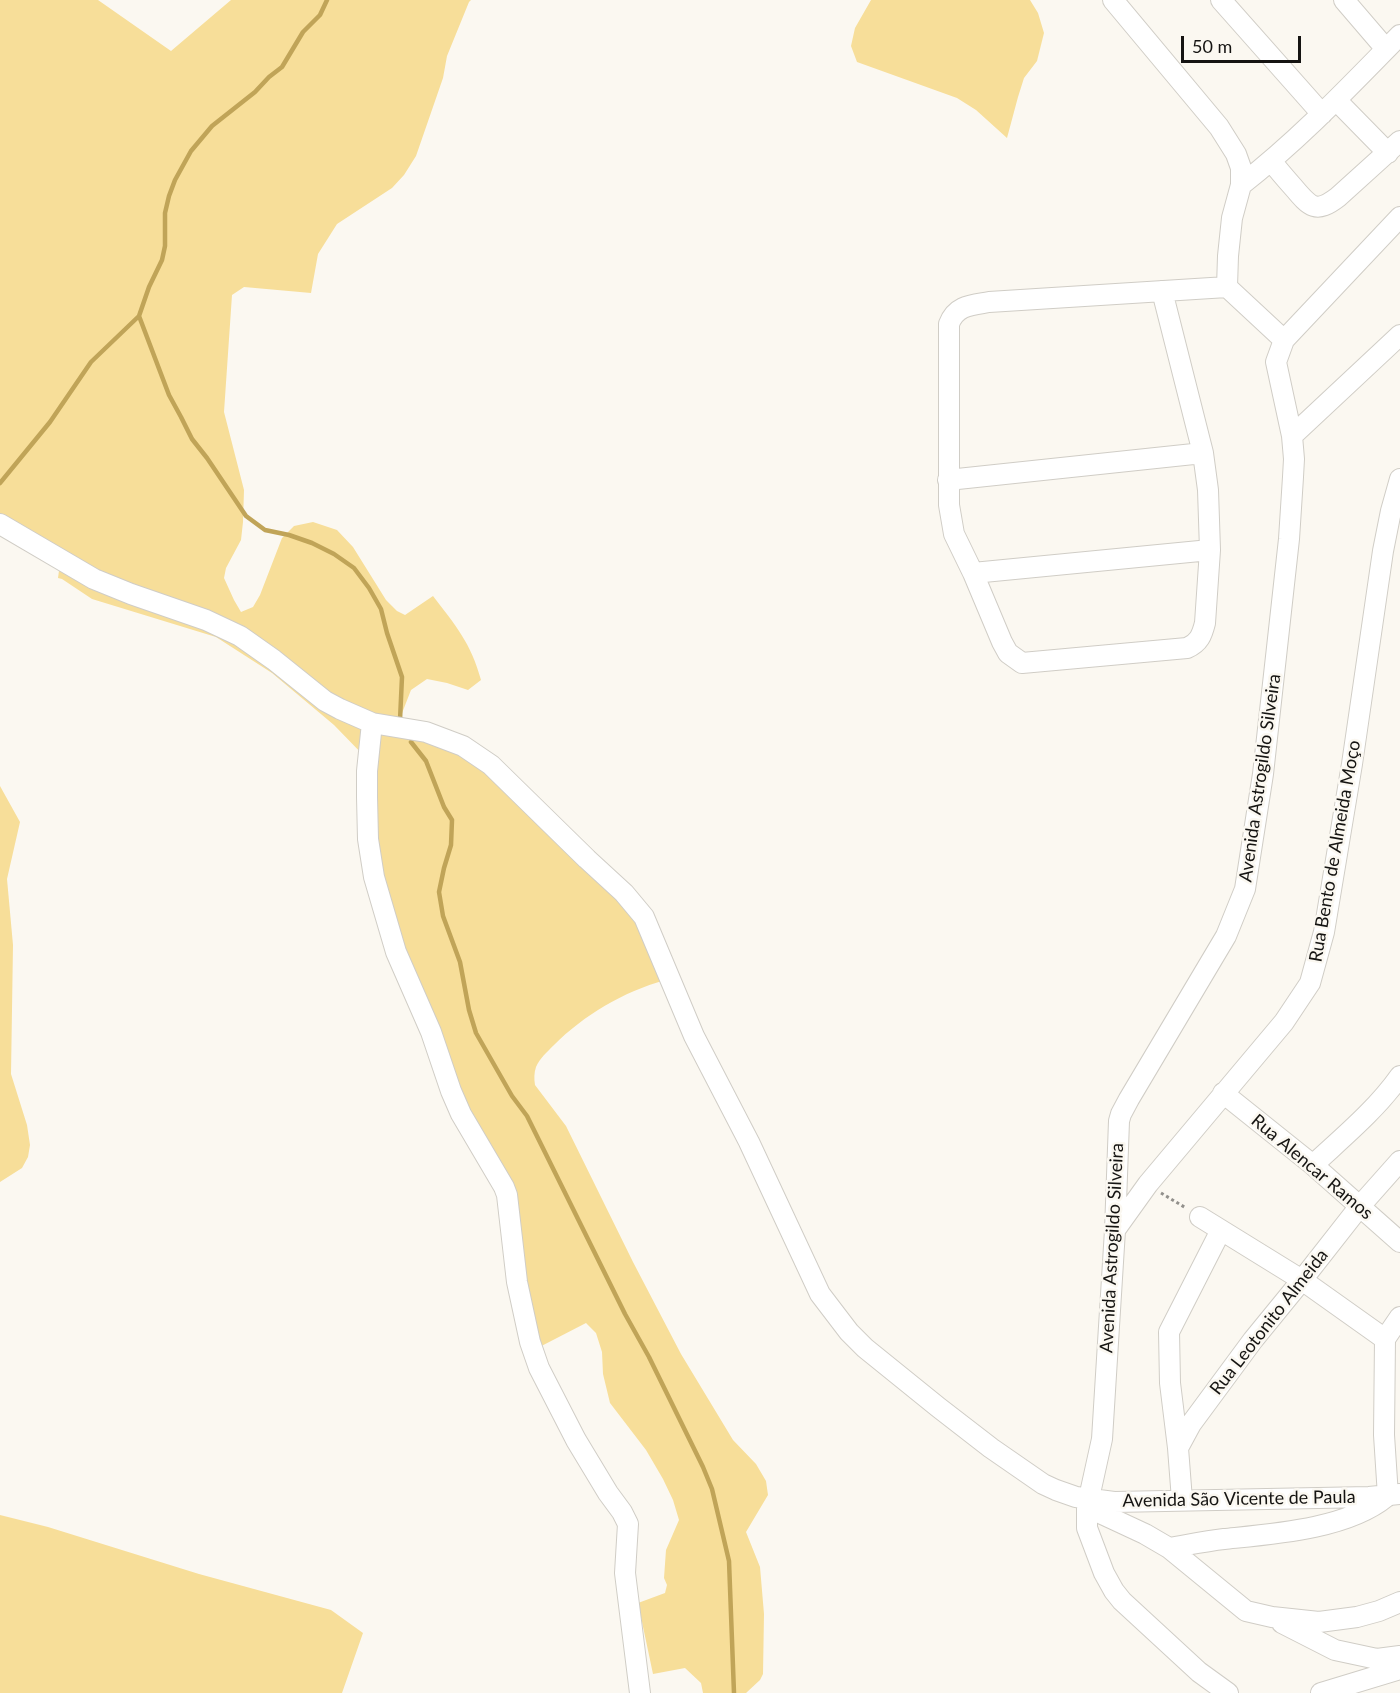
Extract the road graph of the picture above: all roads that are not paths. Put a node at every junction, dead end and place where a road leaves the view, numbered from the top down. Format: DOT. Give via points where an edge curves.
graph roads {
  1 [pos="1113,0"];
  2 [pos="1221,0"];
  3 [pos="1344,0"];
  4 [pos="1393,42"];
  5 [pos="1337,100"];
  6 [pos="1322,114"];
  7 [pos="1394,147"];
  8 [pos="1272,162"];
  9 [pos="1241,186"];
  10 [pos="1400,217"];
  11 [pos="1227,287"];
  12 [pos="1162,291"];
  13 [pos="1400,335"];
  14 [pos="1284,340"];
  15 [pos="1292,436"];
  16 [pos="1203,453"];
  17 [pos="1400,479"];
  18 [pos="948,480"];
  19 [pos="1,525"];
  20 [pos="1210,550"];
  21 [pos="973,573"];
  22 [pos="372,723"];
  23 [pos="1400,1076"];
  24 [pos="1224,1093"];
  25 [pos="1400,1161"];
  26 [pos="1313,1165"];
  27 [pos="1360,1206"];
  28 [pos="1200,1217"];
  29 [pos="1115,1230"];
  30 [pos="1221,1230"];
  31 [pos="1400,1242"];
  32 [pos="1302,1280"];
  33 [pos="1400,1317"];
  34 [pos="1385,1339"];
  35 [pos="1178,1448"];
  36 [pos="1394,1495"];
  37 [pos="1182,1500"];
  38 [pos="1088,1503"];
  39 [pos="1169,1548"];
  40 [pos="1400,1602"];
  41 [pos="1272,1617"];
  42 [pos="1400,1656"];
  43 [pos="1400,1669"];
  44 [pos="640,1693"];
  45 [pos="1228,1693"];
  46 [pos="1321,1693"];
  1 -- 9 [label="street" via="1228,141 1241,168"];
  2 -- 6 [label="street"];
  3 -- 4 [label="street"];
  4 -- 5 [label="street"];
  5 -- 6 [label="street"];
  5 -- 7 [label="street"];
  6 -- 8 [label="street"];
  7 -- 8 [label="street" via="1329,203 1318,207 1308,205"];
  8 -- 9 [label="street"];
  9 -- 11 [label="street" via="1232,218"];
  10 -- 14 [label="street"];
  11 -- 12 [label="street"];
  11 -- 14 [label="street"];
  12 -- 16 [label="street"];
  12 -- 18 [label="street" via="989,302 958,310 949,324"];
  13 -- 15 [label="street"];
  14 -- 15 [label="street, Avenida Astrogildo Silveira" via="1276,362"];
  15 -- 29 [label="street, Avenida Astrogildo Silveira" via="1289,539 1263,774 1245,889 1226,936 1121,1114"];
  16 -- 18 [label="street"];
  16 -- 20 [label="street"];
  17 -- 24 [label="street, Rua Bento de Almeida Moço" via="1383,551 1352,764 1317,962 1297,1004"];
  18 -- 21 [label="street" via="954,534"];
  19 -- 22 [label="street" via="94,579 240,636 325,701"];
  20 -- 21 [label="street"];
  20 -- 21 [label="street" via="1202,634 1187,648 1022,663 1008,653 1002,642"];
  22 -- 38 [label="street" via="426,732 463,746 491,765 624,893 644,917 694,1036 820,1294 833,1312 883,1364 991,1448 1042,1484"];
  22 -- 44 [label="street" via="367,797 374,877 396,952 431,1032 457,1106 507,1195 517,1282 538,1368 576,1440 628,1524 625,1573"];
  23 -- 26 [label="street" via="1357,1125"];
  24 -- 26 [label="street, Rua Alencar Ramos"];
  24 -- 29 [label="street, Rua Bento de Almeida Moço"];
  25 -- 27 [label="street, Rua Leotonito Almeida"];
  26 -- 27 [label="street, Rua Alencar Ramos"];
  27 -- 31 [label="street, Rua Alencar Ramos"];
  27 -- 32 [label="street, Rua Leotonito Almeida"];
  28 -- 30 [label="street"];
  29 -- 38 [label="street, Avenida Astrogildo Silveira" via="1102,1439"];
  30 -- 32 [label="street"];
  30 -- 35 [label="street" via="1169,1332"];
  32 -- 34 [label="street"];
  32 -- 35 [label="street, Rua Leotonito Almeida" via="1212,1394"];
  33 -- 34 [label="street"];
  34 -- 36 [label="street" via="1384,1435"];
  35 -- 37 [label="street"];
  36 -- 37 [label="street, Avenida São Vicente de Paula"];
  36 -- 39 [label="street, Avenida São Vicente de Paula" via="1359,1514 1319,1525"];
  37 -- 38 [label="street, Avenida São Vicente de Paula"];
  38 -- 39 [label="street"];
  38 -- 45 [label="street, Avenida Astrogildo Silveira" via="1087,1528 1114,1591 1199,1672"];
  39 -- 41 [label="street" via="1246,1611"];
  40 -- 41 [label="street" via="1357,1617 1319,1622"];
  41 -- 42 [label="street" via="1335,1650 1377,1659"];
  43 -- 46 [label="street"];
}
